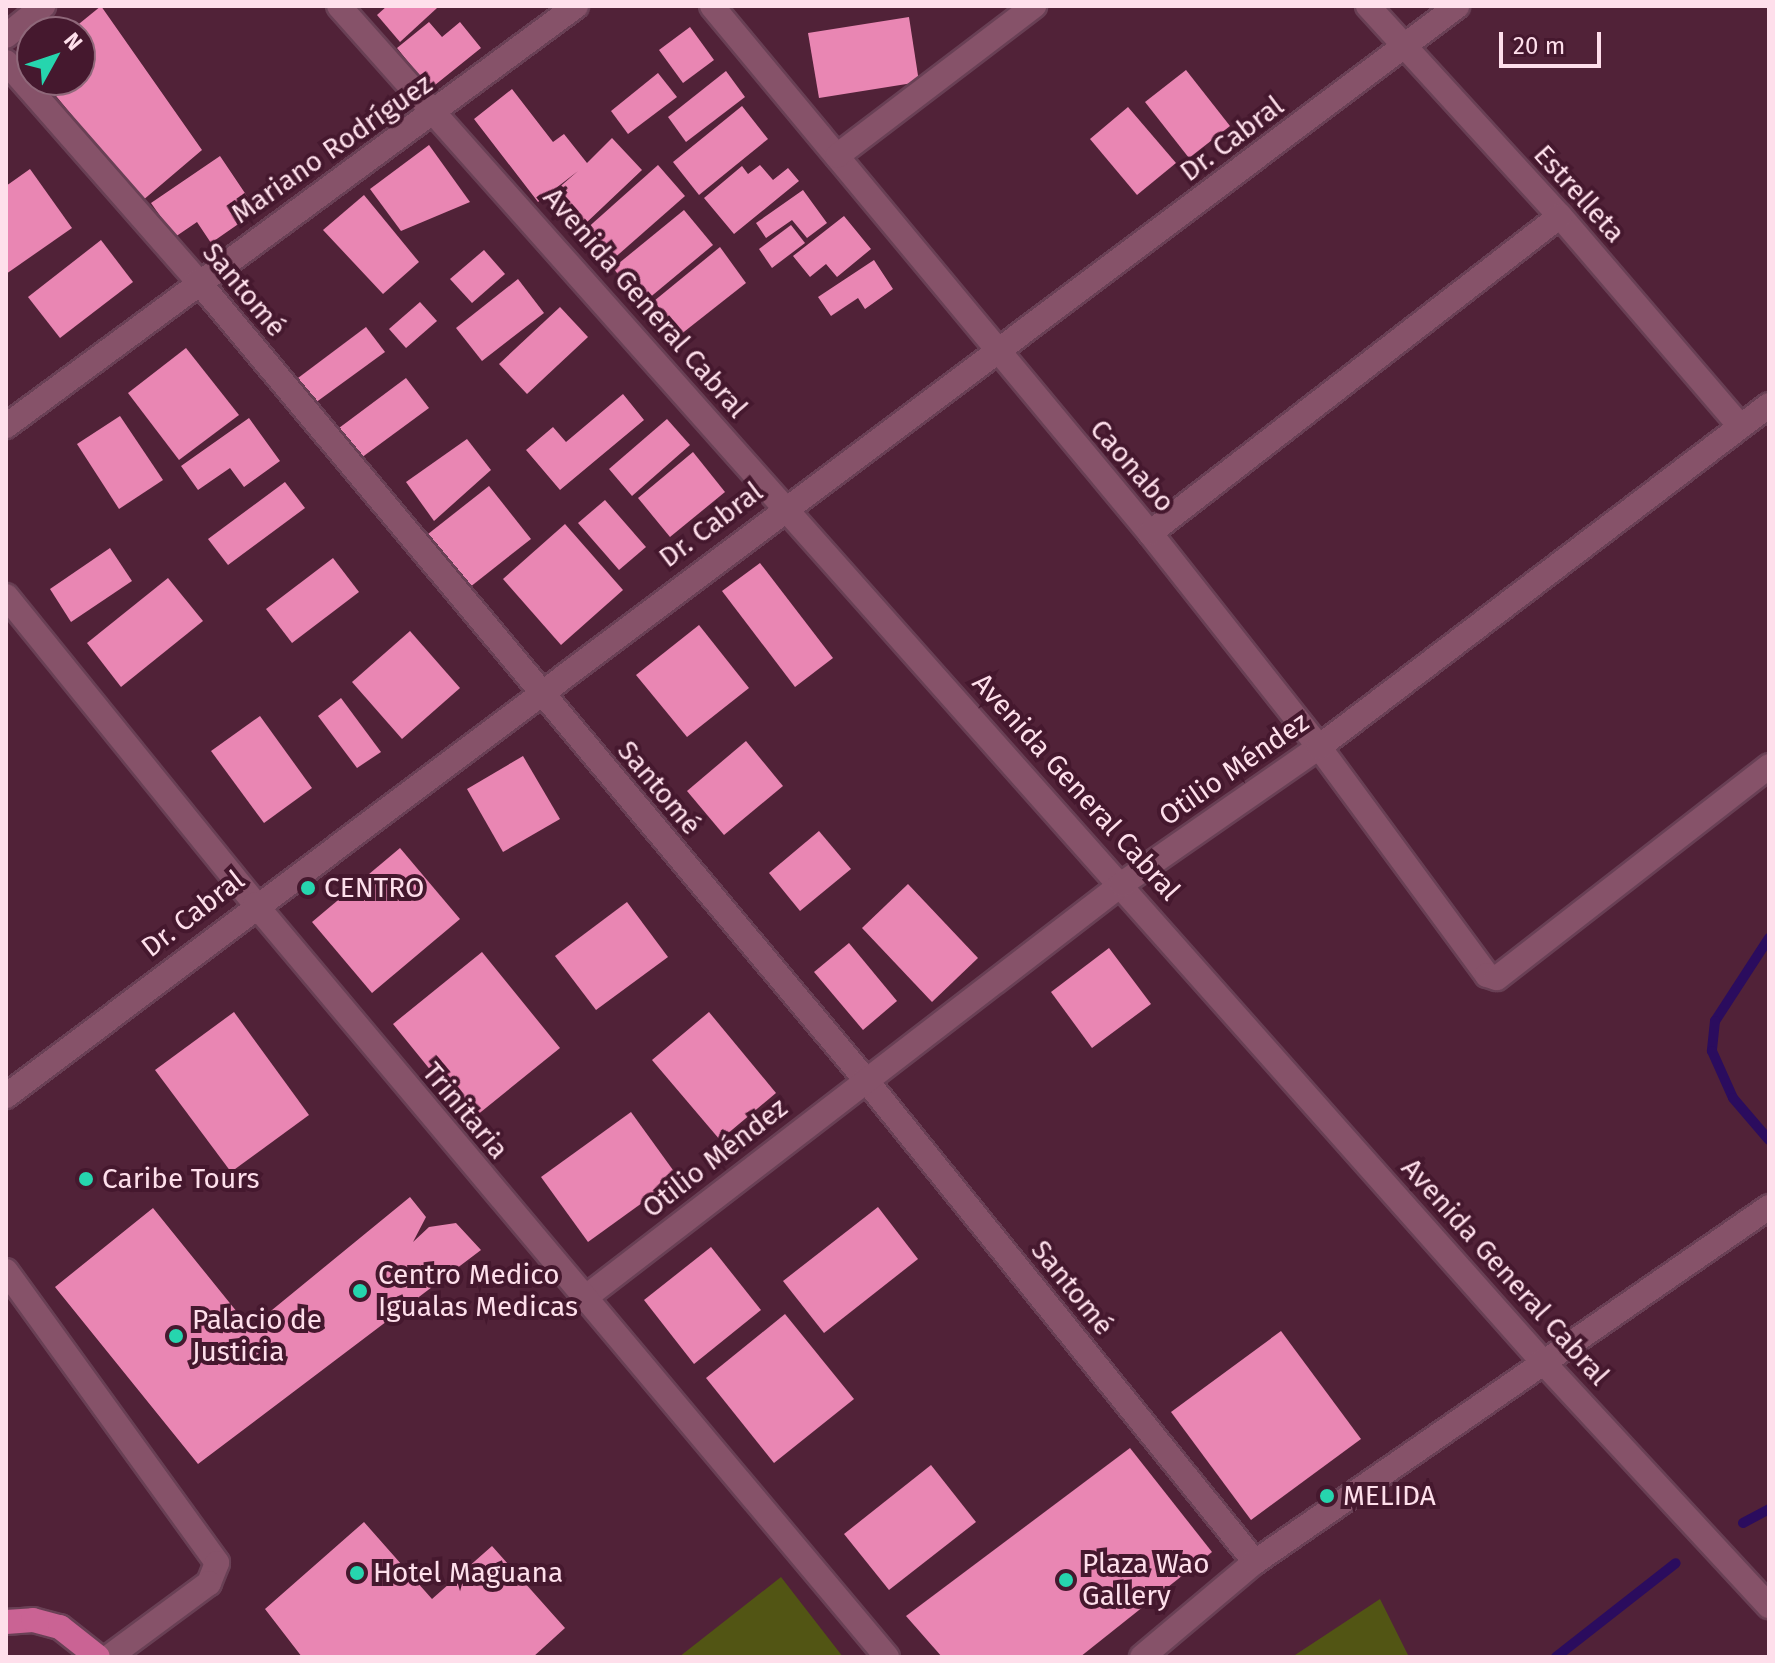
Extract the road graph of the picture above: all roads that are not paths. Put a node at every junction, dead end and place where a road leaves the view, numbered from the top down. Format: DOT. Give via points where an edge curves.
graph roads {
  1 [pos="43,6"];
  2 [pos="339,6"];
  3 [pos="576,6"];
  4 [pos="712,6"];
  5 [pos="1034,6"];
  6 [pos="1368,6"];
  7 [pos="1457,6"];
  8 [pos="6,36"];
  9 [pos="1404,47"];
  10 [pos="6,62"];
  11 [pos="437,113"];
  12 [pos="837,156"];
  13 [pos="1560,216"];
  14 [pos="198,281"];
  15 [pos="997,354"];
  16 [pos="1769,405"];
  17 [pos="6,426"];
  18 [pos="1740,426"];
  19 [pos="785,506"];
  20 [pos="1150,533"];
  21 [pos="6,596"];
  22 [pos="539,692"];
  23 [pos="1319,747"];
  24 [pos="1769,766"];
  25 [pos="1122,884"];
  26 [pos="255,904"];
  27 [pos="865,1079"];
  28 [pos="6,1096"];
  29 [pos="1769,1207"];
  30 [pos="6,1271"];
  31 [pos="582,1300"];
  32 [pos="1542,1361"];
  33 [pos="1255,1562"];
  34 [pos="1769,1606"];
  35 [pos="6,1622"];
  36 [pos="98,1657"];
  37 [pos="109,1657"];
  38 [pos="887,1657"];
  39 [pos="1142,1657"];
  1 -- 8 [label="street"];
  2 -- 11 [label="street, Avenida General Cabral"];
  3 -- 11 [label="street, Mariano Rodríguez"];
  4 -- 12 [label="street, Caonabo"];
  5 -- 12 [label="street"];
  6 -- 9 [label="street, Estrelleta"];
  7 -- 9 [label="street, Dr. Cabral"];
  9 -- 13 [label="street, Estrelleta"];
  9 -- 15 [label="street, Dr. Cabral"];
  10 -- 14 [label="street, Santomé"];
  11 -- 14 [label="street, Mariano Rodríguez"];
  11 -- 19 [label="street, Avenida General Cabral"];
  12 -- 15 [label="street, Caonabo"];
  13 -- 18 [label="street, Estrelleta"];
  13 -- 20 [label="street"];
  14 -- 17 [label="street, Mariano Rodríguez"];
  14 -- 22 [label="street, Santomé"];
  15 -- 19 [label="street, Dr. Cabral"];
  15 -- 20 [label="street, Caonabo"];
  16 -- 18 [label="street, Otilio Méndez"];
  18 -- 23 [label="street, Otilio Méndez"];
  19 -- 22 [label="street, Dr. Cabral"];
  19 -- 25 [label="street, Avenida General Cabral"];
  20 -- 23 [label="street, Caonabo"];
  21 -- 26 [label="street, Trinitaria"];
  22 -- 26 [label="street, Dr. Cabral"];
  22 -- 27 [label="street, Santomé"];
  23 -- 24 [label="street, Caonabo" via="1492,977"];
  23 -- 25 [label="street, Otilio Méndez"];
  25 -- 27 [label="street, Otilio Méndez"];
  25 -- 32 [label="street, Avenida General Cabral"];
  26 -- 28 [label="street, Dr. Cabral"];
  26 -- 31 [label="street, Trinitaria"];
  27 -- 31 [label="street, Otilio Méndez"];
  27 -- 33 [label="street, Santomé"];
  29 -- 32 [label="street"];
  30 -- 37 [label="street" via="217,1563 209,1583"];
  31 -- 38 [label="street, Trinitaria"];
  32 -- 33 [label="street"];
  32 -- 34 [label="street, Avenida General Cabral"];
  33 -- 39 [label="street"];
  35 -- 36 [label="main road" via="33,1620 60,1627"];
}
